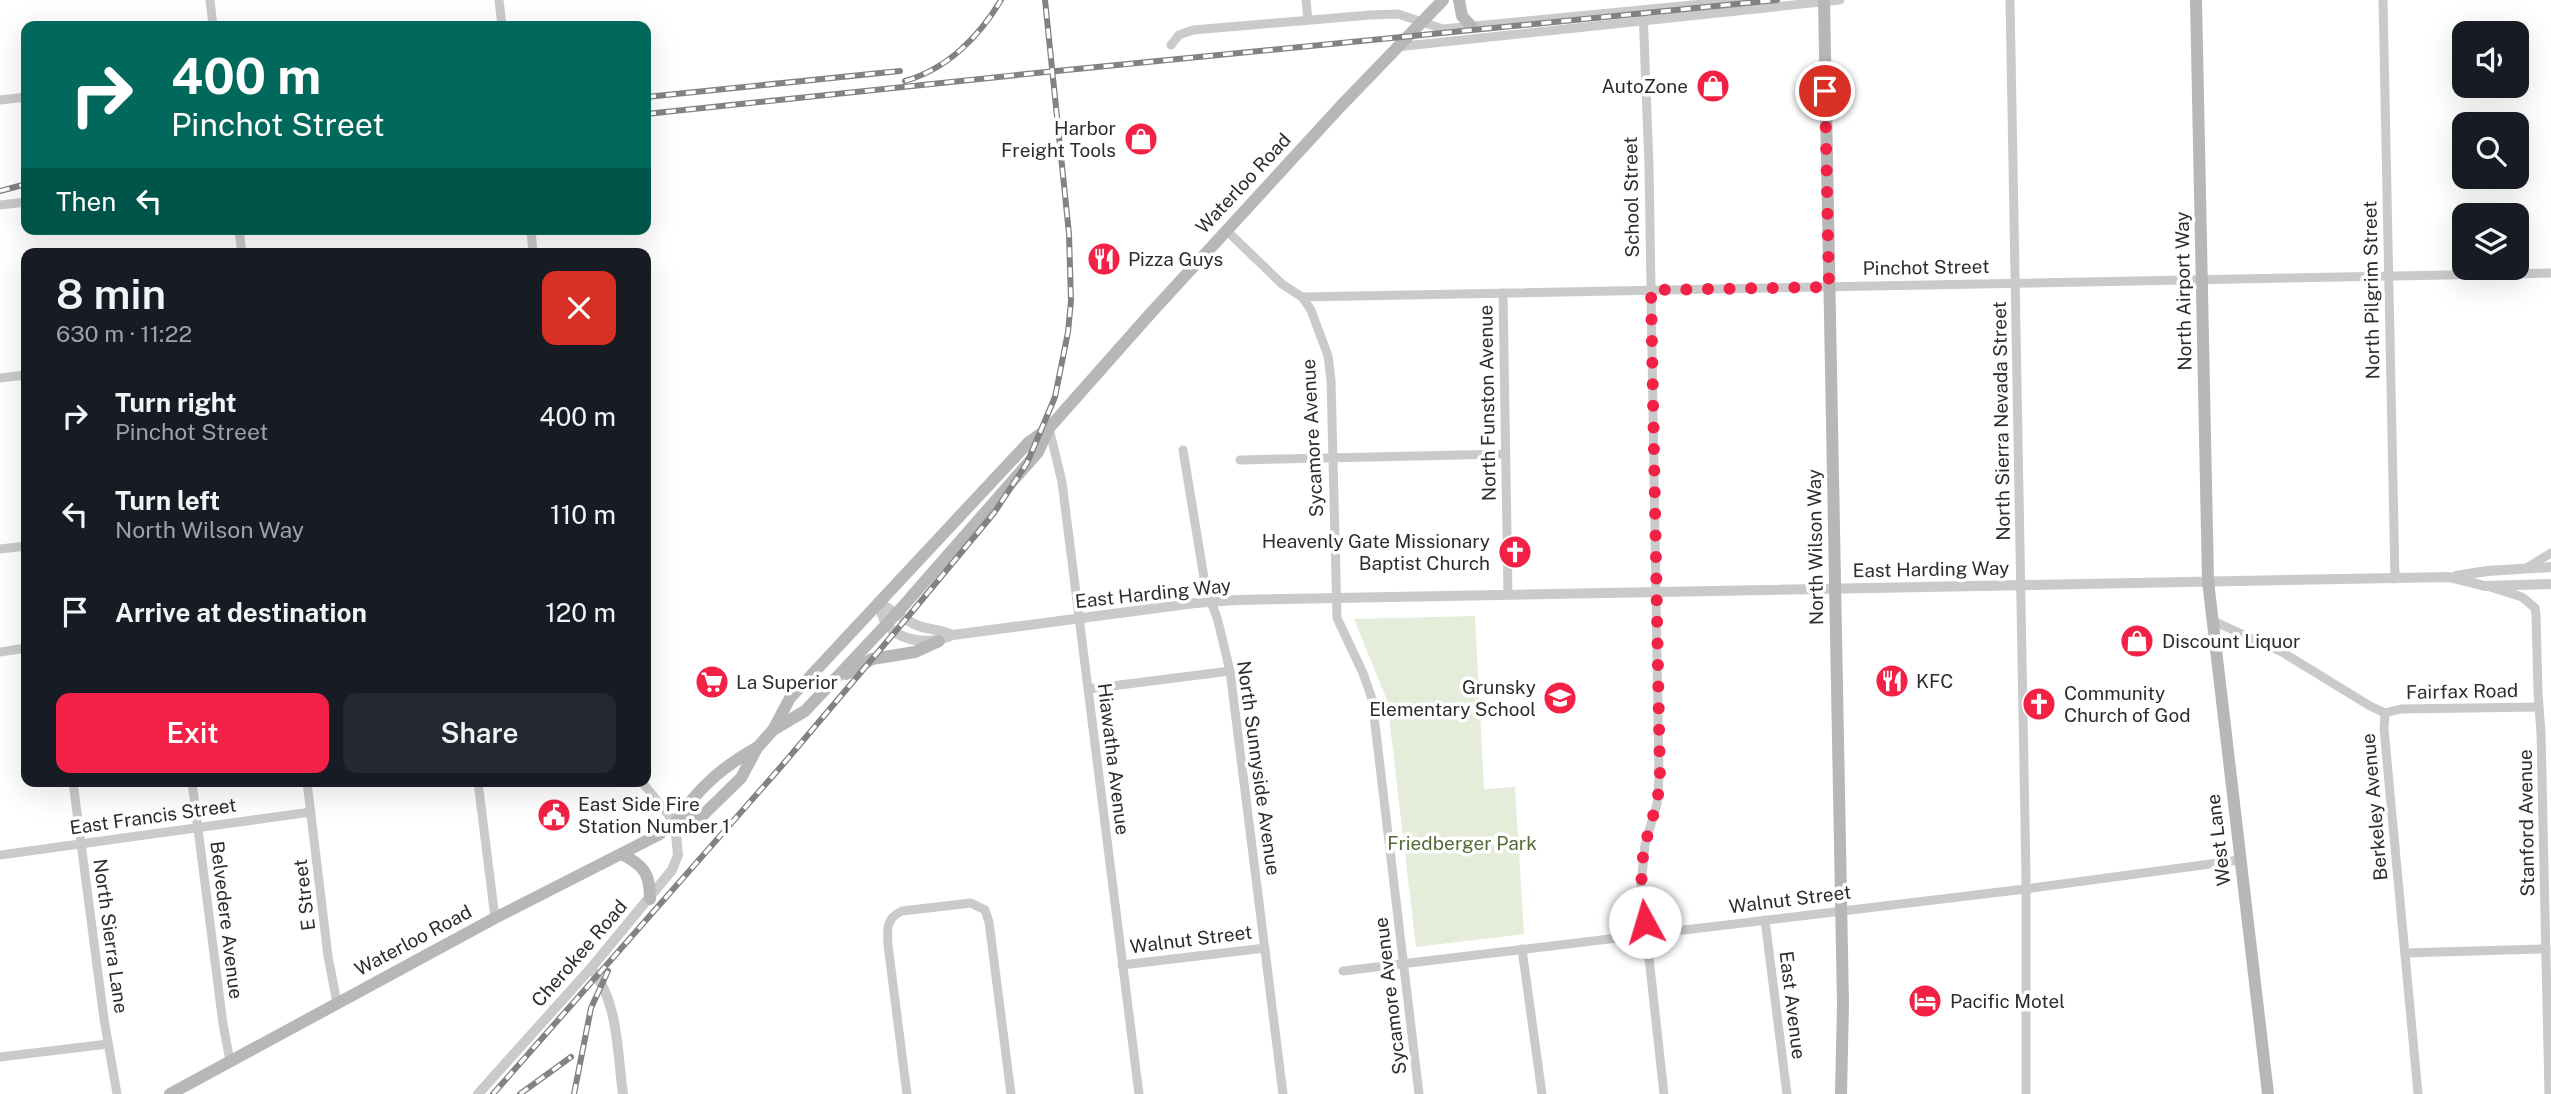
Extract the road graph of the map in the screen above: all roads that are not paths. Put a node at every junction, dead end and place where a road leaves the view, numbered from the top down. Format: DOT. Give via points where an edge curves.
graph roads {
  1 [pos="210,0"];
  2 [pos="499,0"];
  3 [pos="1306,0"];
  4 [pos="1443,0"];
  5 [pos="1459,0"];
  6 [pos="1744,0"];
  7 [pos="1840,0"];
  8 [pos="2010,0"];
  9 [pos="2196,0"];
  10 [pos="2383,0"];
  11 [pos="1824,1"];
  12 [pos="1643,10"];
  13 [pos="1308,20"];
  14 [pos="213,21"];
  15 [pos="501,21"];
  16 [pos="1422,22"];
  17 [pos="1644,23"];
  18 [pos="1471,26"];
  19 [pos="1171,45"];
  20 [pos="1396,47"];
  21 [pos="21,98"];
  22 [pos="0,100"];
  23 [pos="21,203"];
  24 [pos="0,205"];
  25 [pos="1226,230"];
  26 [pos="2551,273"];
  27 [pos="2388,276"];
  28 [pos="2202,279"];
  29 [pos="2015,283"];
  30 [pos="1829,287"];
  31 [pos="1651,290"];
  32 [pos="1503,293"];
  33 [pos="1302,297"];
  34 [pos="21,376"];
  35 [pos="0,378"];
  36 [pos="1049,428"];
  37 [pos="1183,450"];
  38 [pos="1505,454"];
  39 [pos="1332,457"];
  40 [pos="1240,460"];
  41 [pos="21,547"];
  42 [pos="0,549"];
  43 [pos="2551,553"];
  44 [pos="2528,567"];
  45 [pos="2551,567"];
  46 [pos="2450,578"];
  47 [pos="2395,579"];
  48 [pos="2208,581"];
  49 [pos="2020,584"];
  50 [pos="2551,584"];
  51 [pos="2484,586"];
  52 [pos="1835,589"];
  53 [pos="1656,592"];
  54 [pos="1508,595"];
  55 [pos="1335,598"];
  56 [pos="877,602"];
  57 [pos="1211,602"];
  58 [pos="898,612"];
  59 [pos="1079,618"];
  60 [pos="2213,621"];
  61 [pos="887,624"];
  62 [pos="953,635"];
  63 [pos="940,641"];
  64 [pos="21,649"];
  65 [pos="0,652"];
  66 [pos="1230,671"];
  67 [pos="833,681"];
  68 [pos="1088,690"];
  69 [pos="2539,707"];
  70 [pos="2385,713"];
  71 [pos="773,730"];
  72 [pos="757,748"];
  73 [pos="74,787"];
  74 [pos="193,787"];
  75 [pos="308,787"];
  76 [pos="479,787"];
  77 [pos="646,787"];
  78 [pos="311,811"];
  79 [pos="675,823"];
  80 [pos="198,827"];
  81 [pos="81,843"];
  82 [pos="622,854"];
  83 [pos="0,855"];
  84 [pos="2240,860"];
  85 [pos="2025,889"];
  86 [pos="650,899"];
  87 [pos="1842,911"];
  88 [pos="495,918"];
  89 [pos="1765,920"];
  90 [pos="1646,934"];
  91 [pos="1265,948"];
  92 [pos="1522,949"];
  93 [pos="2546,949"];
  94 [pos="2405,953"];
  95 [pos="1404,963"];
  96 [pos="1122,965"];
  97 [pos="591,968"];
  98 [pos="1343,971"];
  99 [pos="337,1003"];
  100 [pos="108,1044"];
  101 [pos="0,1057"];
  102 [pos="230,1062"];
  103 [pos="117,1094"];
  104 [pos="170,1094"];
  105 [pos="478,1094"];
  106 [pos="623,1094"];
  107 [pos="907,1094"];
  108 [pos="1011,1094"];
  109 [pos="1139,1094"];
  110 [pos="1283,1094"];
  111 [pos="1419,1094"];
  112 [pos="1542,1094"];
  113 [pos="1664,1094"];
  114 [pos="1787,1094"];
  115 [pos="1841,1094"];
  116 [pos="2026,1094"];
  117 [pos="2268,1094"];
  118 [pos="2418,1094"];
  119 [pos="2549,1094"];
  1 -- 14 [label="street"];
  2 -- 15 [label="street"];
  3 -- 13 [label="street"];
  4 -- 16 [label="main road, Waterloo Road"];
  5 -- 18 [label="main road" via="1462,16"];
  6 -- 12 [label="street"];
  7 -- 11 [label="street"];
  8 -- 29 [label="street, North Sierra Nevada Street"];
  9 -- 28 [label="main road, North Airport Way"];
  10 -- 27 [label="street, North Pilgrim Street"];
  11 -- 17 [label="street"];
  11 -- 30 [label="main road, North Wilson Way"];
  12 -- 17 [label="street, School Street"];
  12 -- 18 [label="street"];
  13 -- 16 [label="street" via="1398,14"];
  13 -- 19 [label="street" via="1193,30 1179,35"];
  16 -- 18 [label="street" via="1443,29"];
  16 -- 20 [label="main road, Waterloo Road"];
  17 -- 20 [label="street"];
  17 -- 31 [label="street, School Street"];
  20 -- 25 [label="main road, Waterloo Road"];
  21 -- 22 [label="street"];
  23 -- 24 [label="street"];
  25 -- 33 [label="street, Sycamore Avenue"];
  25 -- 36 [label="main road, Waterloo Road"];
  26 -- 27 [label="street, Pinchot Street"];
  27 -- 28 [label="street, Pinchot Street"];
  27 -- 47 [label="street, North Pilgrim Street"];
  28 -- 29 [label="street, Pinchot Street"];
  28 -- 48 [label="main road, North Airport Way"];
  29 -- 30 [label="street, Pinchot Street"];
  29 -- 49 [label="street, North Sierra Nevada Street"];
  30 -- 31 [label="street, Pinchot Street"];
  30 -- 52 [label="main road, North Wilson Way"];
  31 -- 32 [label="street, Pinchot Street"];
  31 -- 53 [label="street, School Street"];
  32 -- 33 [label="street, Pinchot Street"];
  32 -- 38 [label="street, North Funston Avenue"];
  33 -- 39 [label="street, Sycamore Avenue" via="1328,356"];
  34 -- 35 [label="street"];
  36 -- 56 [label="main road, Waterloo Road" via="1028,443"];
  36 -- 58 [label="main road, Waterloo Road" via="1038,452"];
  36 -- 59 [label="street, Hiawatha Avenue" via="1062,482"];
  37 -- 57 [label="street, North Sunnyside Avenue"];
  38 -- 39 [label="street"];
  38 -- 54 [label="street, North Funston Avenue"];
  39 -- 40 [label="street"];
  39 -- 55 [label="street, Sycamore Avenue"];
  41 -- 42 [label="street"];
  43 -- 44 [label="street"];
  44 -- 45 [label="street, East Harding Way"];
  44 -- 46 [label="street, East Harding Way"];
  46 -- 47 [label="street, East Harding Way"];
  46 -- 51 [label="street, East Harding Way"];
  47 -- 48 [label="street, East Harding Way"];
  48 -- 49 [label="street, East Harding Way"];
  48 -- 60 [label="main road, West Lane"];
  49 -- 52 [label="street, East Harding Way"];
  49 -- 85 [label="street, North Sierra Nevada Street"];
  50 -- 51 [label="street, East Harding Way"];
  51 -- 69 [label="street, Stanford Avenue" via="2522,597 2535,608"];
  52 -- 53 [label="street, East Harding Way"];
  52 -- 87 [label="main road, North Wilson Way"];
  53 -- 54 [label="street, East Harding Way"];
  53 -- 90 [label="street, School Street" via="1659,789 1641,872"];
  54 -- 55 [label="street, East Harding Way"];
  55 -- 57 [label="street, East Harding Way"];
  55 -- 95 [label="street, Sycamore Avenue" via="1338,621 1372,699"];
  56 -- 58 [label="street, East Harding Way"];
  56 -- 61 [label="street"];
  56 -- 71 [label="main road, Waterloo Road" via="790,698"];
  57 -- 59 [label="street, East Harding Way"];
  57 -- 66 [label="street, North Sunnyside Avenue"];
  58 -- 61 [label="main road, Waterloo Road"];
  58 -- 62 [label="street, East Harding Way" via="916,625"];
  59 -- 62 [label="street, East Harding Way"];
  59 -- 68 [label="street, Hiawatha Avenue"];
  60 -- 70 [label="street, Berkeley Avenue" via="2282,652"];
  60 -- 84 [label="main road, West Lane"];
  61 -- 63 [label="street" via="915,640"];
  61 -- 67 [label="main road, Waterloo Road"];
  62 -- 63 [label="street, East Harding Way"];
  63 -- 67 [label="main road" via="915,652 872,659"];
  64 -- 65 [label="street"];
  66 -- 68 [label="street"];
  66 -- 91 [label="street, North Sunnyside Avenue"];
  67 -- 71 [label="main road, Waterloo Road" via="805,711"];
  68 -- 96 [label="street, Hiawatha Avenue"];
  69 -- 70 [label="street, Fairfax Road"];
  69 -- 93 [label="street, Stanford Avenue"];
  70 -- 94 [label="street, Berkeley Avenue"];
  71 -- 72 [label="main road, Waterloo Road"];
  72 -- 79 [label="main road, Waterloo Road" via="727,764"];
  72 -- 79 [label="main road, Waterloo Road" via="741,778 703,815"];
  73 -- 81 [label="street, North Sierra Lane"];
  74 -- 80 [label="street, Belvedere Avenue"];
  75 -- 78 [label="street, E Street"];
  76 -- 88 [label="street"];
  77 -- 79 [label="street"];
  78 -- 80 [label="street, East Francis Street"];
  78 -- 99 [label="street, E Street"];
  79 -- 82 [label="main road, Waterloo Road"];
  79 -- 86 [label="street, Cherokee Road" via="678,855"];
  80 -- 81 [label="street, East Francis Street"];
  80 -- 102 [label="street, Belvedere Avenue"];
  81 -- 83 [label="street, East Francis Street"];
  81 -- 100 [label="street, North Sierra Lane"];
  82 -- 86 [label="main road" via="647,874"];
  82 -- 88 [label="main road, Waterloo Road"];
  84 -- 85 [label="street, Walnut Street"];
  84 -- 117 [label="main road, West Lane"];
  85 -- 87 [label="street, Walnut Street"];
  85 -- 116 [label="street, North Sierra Nevada Street"];
  86 -- 97 [label="street, Cherokee Road"];
  87 -- 89 [label="street, Walnut Street"];
  87 -- 115 [label="main road, North Wilson Way"];
  88 -- 99 [label="main road, Waterloo Road"];
  89 -- 90 [label="street, Walnut Street"];
  89 -- 114 [label="street, East Avenue"];
  90 -- 92 [label="street, Walnut Street"];
  90 -- 113 [label="street, School Street"];
  91 -- 96 [label="street, Walnut Street"];
  91 -- 110 [label="street, North Sunnyside Avenue"];
  92 -- 95 [label="street, Walnut Street"];
  92 -- 112 [label="street"];
  93 -- 94 [label="street"];
  93 -- 119 [label="street, Stanford Avenue"];
  94 -- 118 [label="street, Berkeley Avenue"];
  95 -- 98 [label="street, Walnut Street"];
  95 -- 111 [label="street, Sycamore Avenue"];
  96 -- 109 [label="street, Hiawatha Avenue"];
  97 -- 105 [label="street, Cherokee Road"];
  97 -- 106 [label="street" via="611,1008"];
  99 -- 102 [label="main road, Waterloo Road"];
  100 -- 101 [label="street"];
  100 -- 103 [label="street, North Sierra Lane"];
  102 -- 104 [label="main road, Waterloo Road"];
  107 -- 108 [label="street" via="887,929 902,911 971,903 985,910 989,922"];
}
